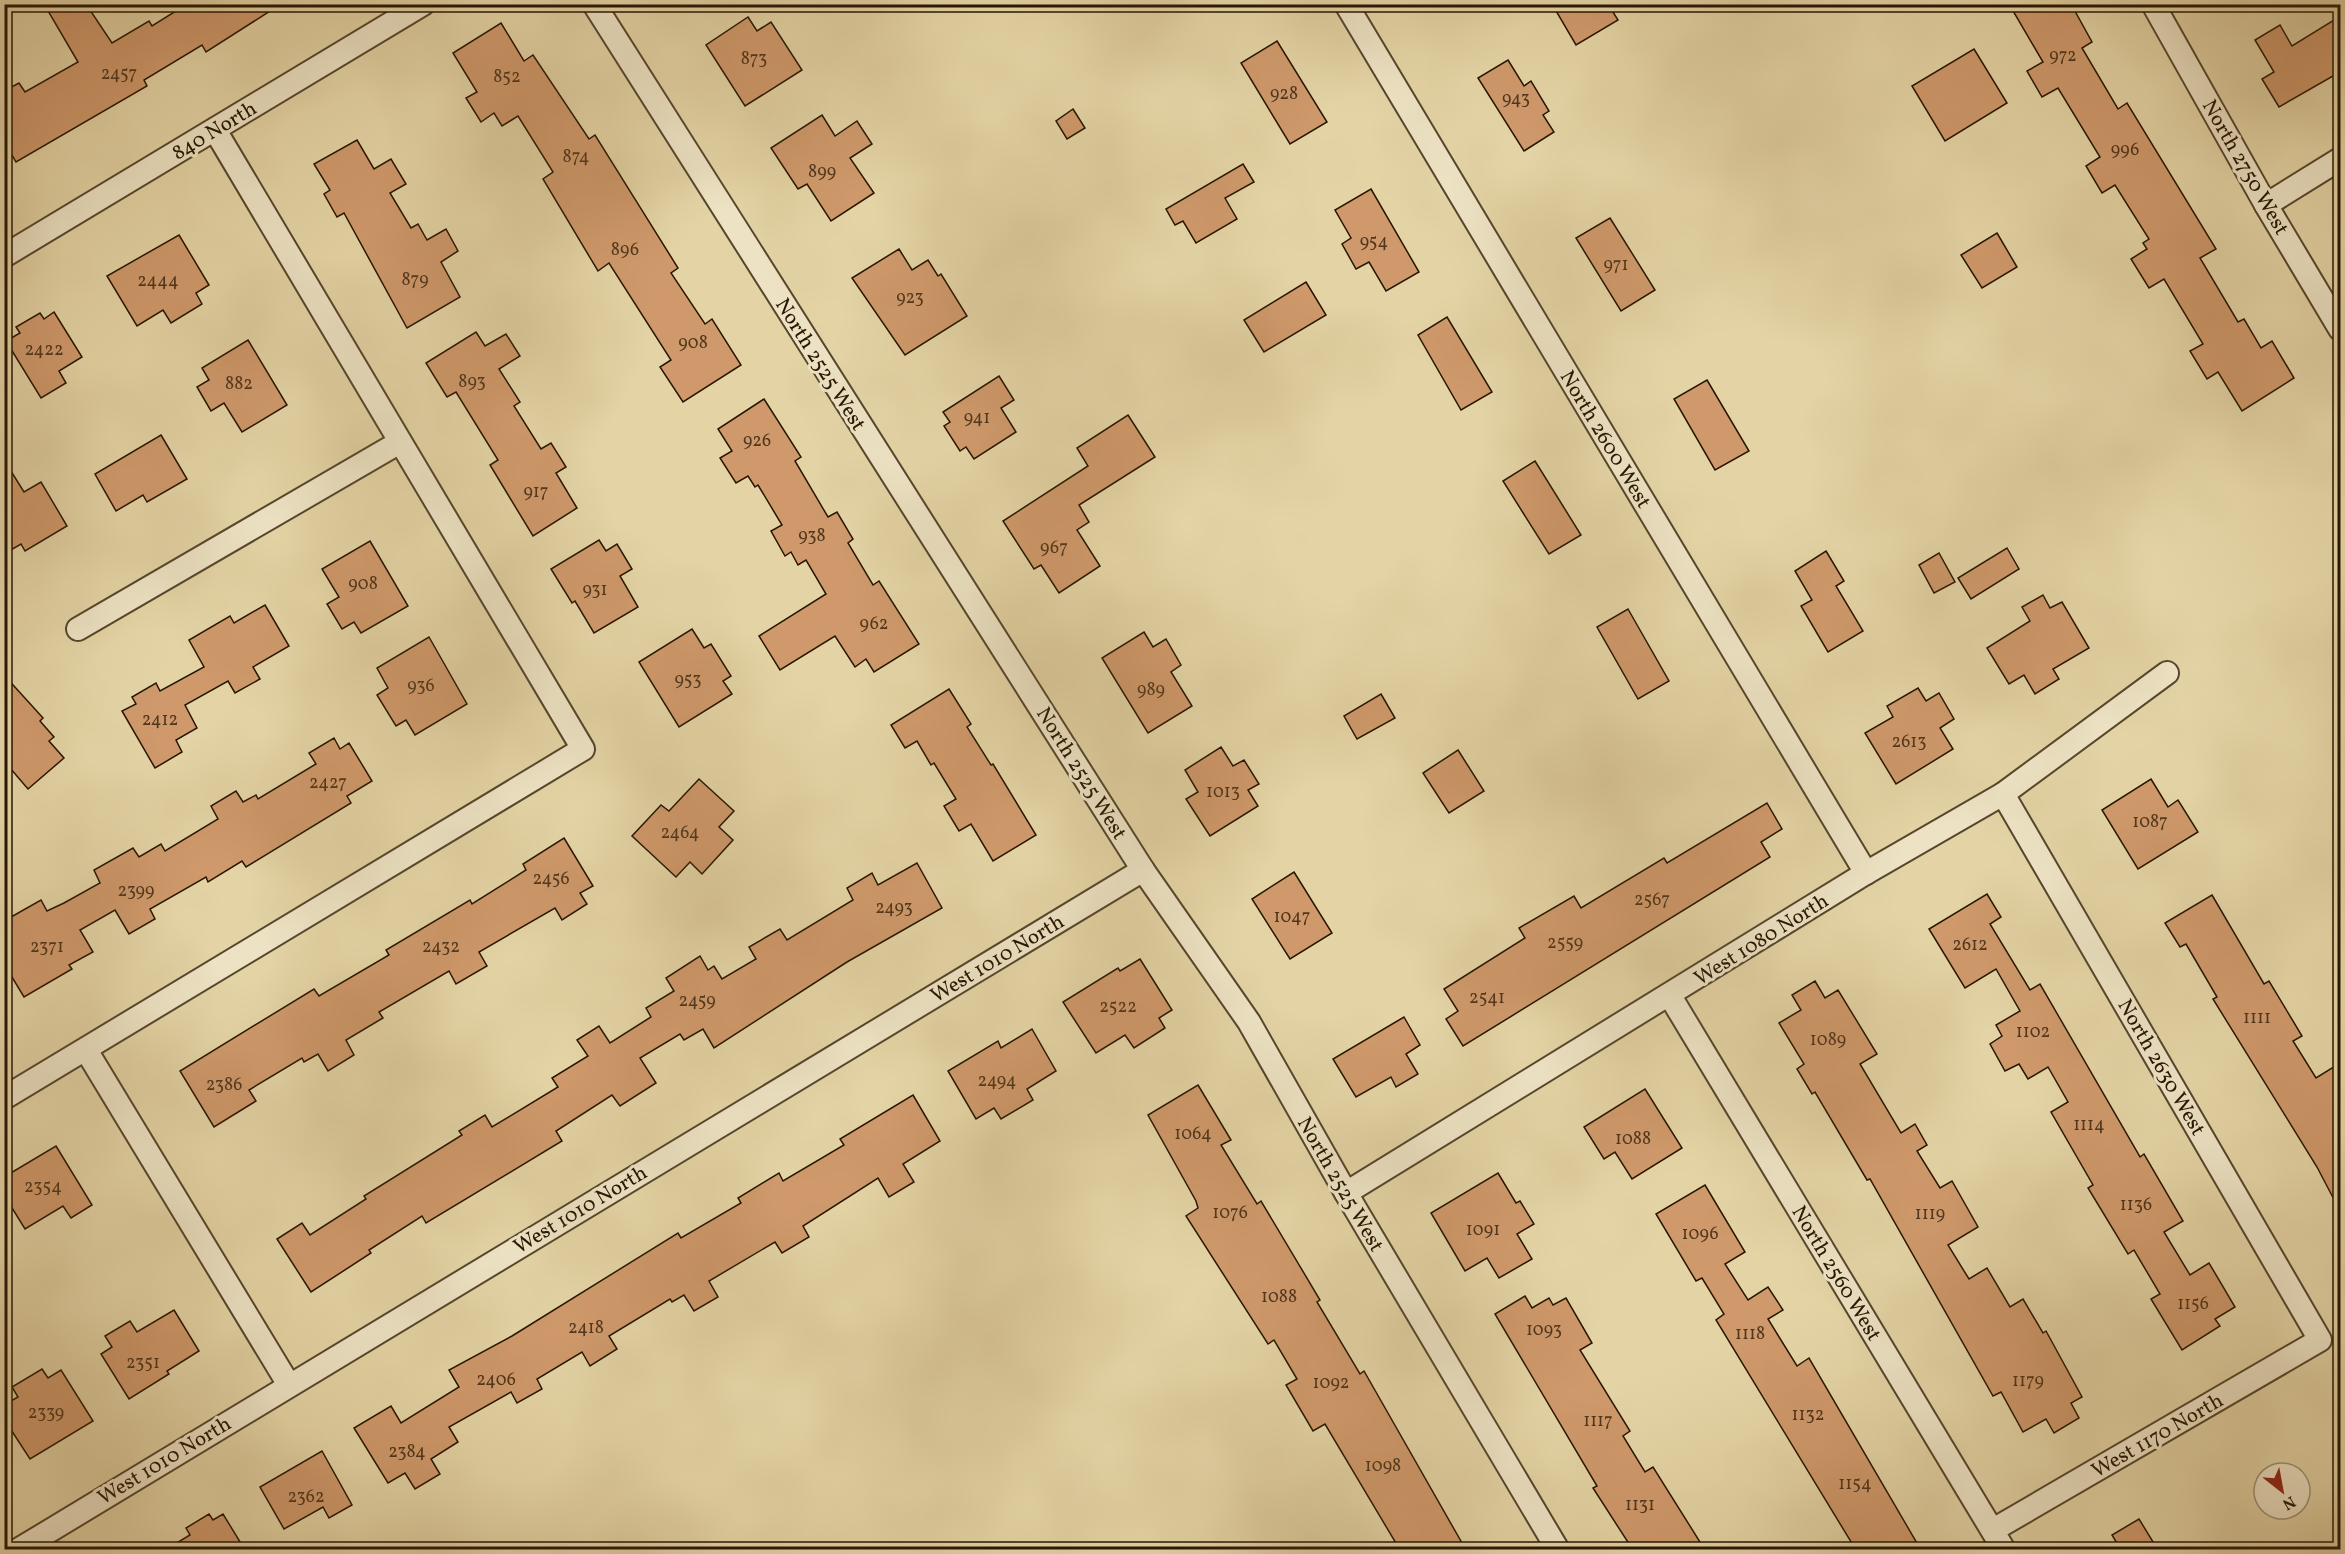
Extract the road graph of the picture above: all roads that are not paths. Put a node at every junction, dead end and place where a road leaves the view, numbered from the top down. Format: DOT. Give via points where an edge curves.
graph roads {
  1 [pos="423,4"];
  2 [pos="594,4"];
  3 [pos="1346,4"];
  4 [pos="2153,4"];
  5 [pos="215,130"];
  6 [pos="2340,159"];
  7 [pos="2266,204"];
  8 [pos="4,256"];
  9 [pos="2340,329"];
  10 [pos="400,442"];
  11 [pos="78,630"];
  12 [pos="2167,673"];
  13 [pos="2003,794"];
  14 [pos="1143,870"];
  15 [pos="1866,873"];
  16 [pos="1670,996"];
  17 [pos="86,1050"];
  18 [pos="4,1098"];
  19 [pos="1346,1193"];
  20 [pos="2320,1340"];
  21 [pos="289,1385"];
  22 [pos="1999,1540"];
  23 [pos="18,1550"];
  24 [pos="1558,1550"];
  1 -- 5 [label="street, 840 North"];
  2 -- 14 [label="street, North 2525 West"];
  3 -- 15 [label="street, North 2600 West"];
  4 -- 7 [label="street, North 2750 West"];
  5 -- 8 [label="street, 840 North"];
  5 -- 10 [label="street"];
  6 -- 7 [label="street"];
  7 -- 9 [label="street, North 2750 West"];
  10 -- 11 [label="street"];
  10 -- 17 [label="street" via="583,749"];
  12 -- 13 [label="street, West 1080 North"];
  13 -- 15 [label="street, West 1080 North"];
  13 -- 20 [label="street, North 2630 West"];
  14 -- 19 [label="street, North 2525 West" via="1249,1022"];
  14 -- 21 [label="street, West 1010 North"];
  15 -- 16 [label="street, West 1080 North"];
  16 -- 19 [label="street, West 1080 North"];
  16 -- 22 [label="street, North 2560 West"];
  17 -- 18 [label="street"];
  17 -- 21 [label="street"];
  19 -- 24 [label="street, North 2525 West"];
  20 -- 22 [label="street, West 1170 North"];
  21 -- 23 [label="street, West 1010 North"];
}
